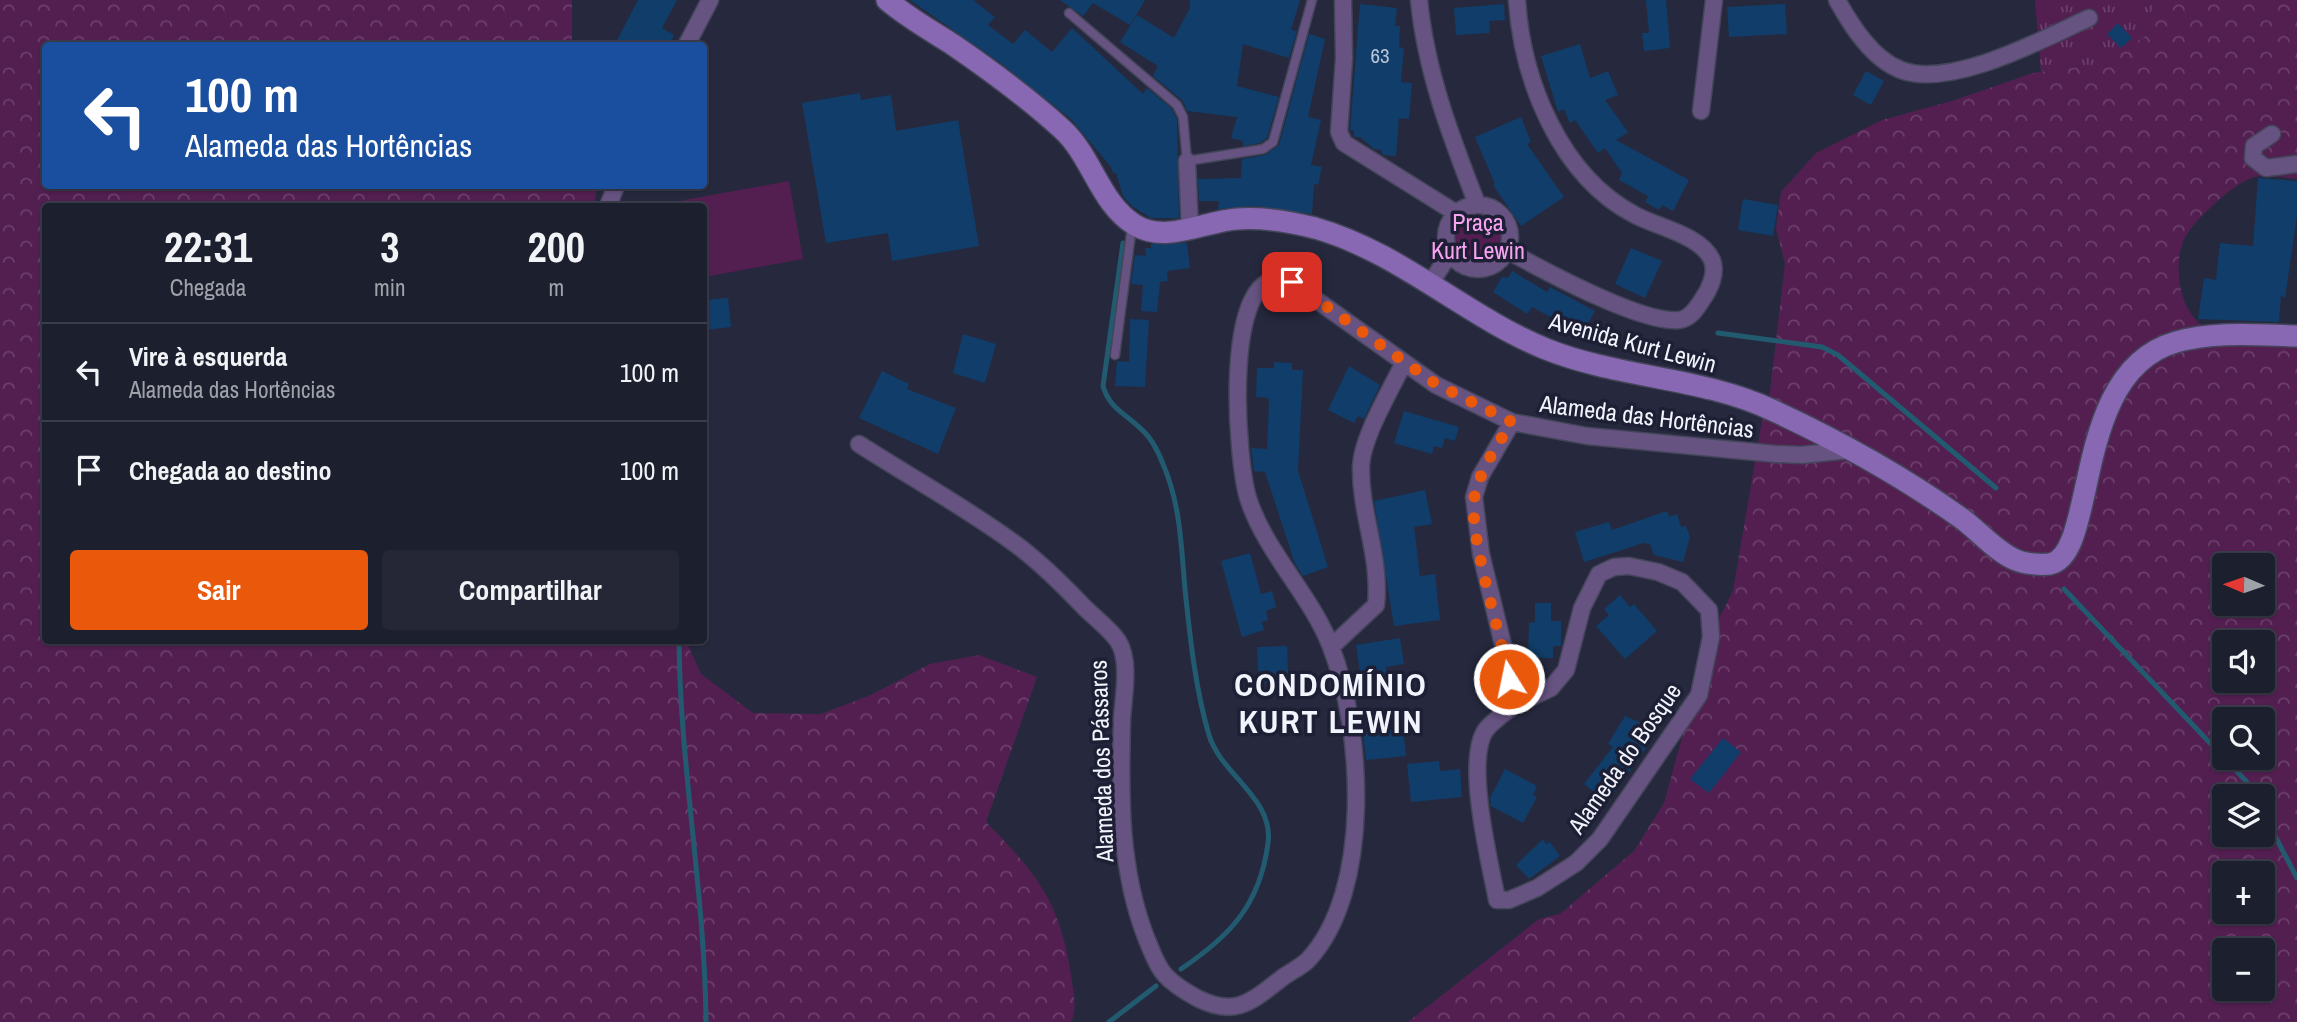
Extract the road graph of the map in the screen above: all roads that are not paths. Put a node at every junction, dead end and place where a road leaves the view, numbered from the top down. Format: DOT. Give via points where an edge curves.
graph roads {
  1 [pos="710,0"];
  2 [pos="887,0"];
  3 [pos="1312,0"];
  4 [pos="1343,0"];
  5 [pos="1419,0"];
  6 [pos="1517,0"];
  7 [pos="1714,0"];
  8 [pos="1839,5"];
  9 [pos="1069,13"];
  10 [pos="2089,18"];
  11 [pos="688,42"];
  12 [pos="1701,111"];
  13 [pos="2272,134"];
  14 [pos="1187,161"];
  15 [pos="2297,164"];
  16 [pos="1477,204"];
  17 [pos="1456,212"];
  18 [pos="1132,223"];
  19 [pos="1190,229"];
  20 [pos="1507,251"];
  21 [pos="1450,253"];
  22 [pos="1430,284"];
  23 [pos="2297,336"];
  24 [pos="1115,355"];
  25 [pos="1404,362"];
  26 [pos="1512,422"];
  27 [pos="859,444"];
  28 [pos="1849,450"];
  29 [pos="1331,646"];
  30 [pos="1513,705"];
  31 [pos="1357,829"];
  1 -- 11 [label="street"];
  2 -- 18 [label="main road" via="1065,131 1114,205"];
  3 -- 14 [label="lane" via="1273,142 1263,149"];
  4 -- 17 [label="street" via="1345,58 1339,131 1344,143"];
  5 -- 16 [label="street" via="1430,70 1445,123"];
  6 -- 20 [label="street" via="1529,67 1544,110 1582,173 1611,201 1692,240 1711,258 1714,272 1707,293 1693,312 1682,320 1669,319 1605,299"];
  7 -- 12 [label="street"];
  8 -- 10 [label="street" via="1875,54 1902,70 1932,73 1966,68 2041,43"];
  9 -- 14 [label="lane" via="1177,105 1184,117"];
  13 -- 15 [label="street" via="2254,146 2253,158 2266,168"];
  14 -- 19 [label="street"];
  16 -- 17 [label="street"];
  16 -- 20 [label="street" via="1495,209 1508,223"];
  17 -- 21 [label="street" via="1446,232"];
  18 -- 19 [label="main road, Avenida Kurt Lewin" via="1156,232"];
  18 -- 24 [label="lane"];
  19 -- 22 [label="main road, Avenida Kurt Lewin" via="1238,219 1313,228 1380,255"];
  20 -- 21 [label="street" via="1494,266 1474,270"];
  21 -- 22 [label="street"];
  22 -- 28 [label="main road, Avenida Kurt Lewin" via="1546,349 1748,398"];
  23 -- 28 [label="main road, Avenida Kurt Lewin" via="2214,335 2172,343 2139,361 2112,396 2098,433 2078,524 2057,562 2014,559 1961,518"];
  25 -- 26 [label="street, Alameda das Hortências" via="1436,384"];
  25 -- 29 [label="street" via="1361,465 1379,576 1376,605"];
  25 -- 29 [label="street, Alameda das Hortências" via="1292,282 1269,279 1251,299 1238,392 1240,457 1249,501"];
  26 -- 28 [label="street, Alameda das Hortências" via="1587,436 1776,454"];
  26 -- 30 [label="street" via="1474,496 1481,554"];
  27 -- 31 [label="street, Alameda dos Pássaros" via="1015,543 1118,641 1124,670 1127,869 1137,913 1155,959 1165,975 1186,992 1213,1006 1233,1007 1258,999 1307,961 1325,935 1347,884"];
  29 -- 31 [label="street, Alameda das Hortências" via="1347,709"];
  30 -- 30 [label="street, Alameda do Bosque" via="1551,688 1566,670 1582,608 1599,573 1629,566 1658,572 1682,582 1709,610 1712,637 1699,695 1600,839 1576,863 1536,888 1509,900 1497,900 1477,790 1480,748 1484,732"];
}
